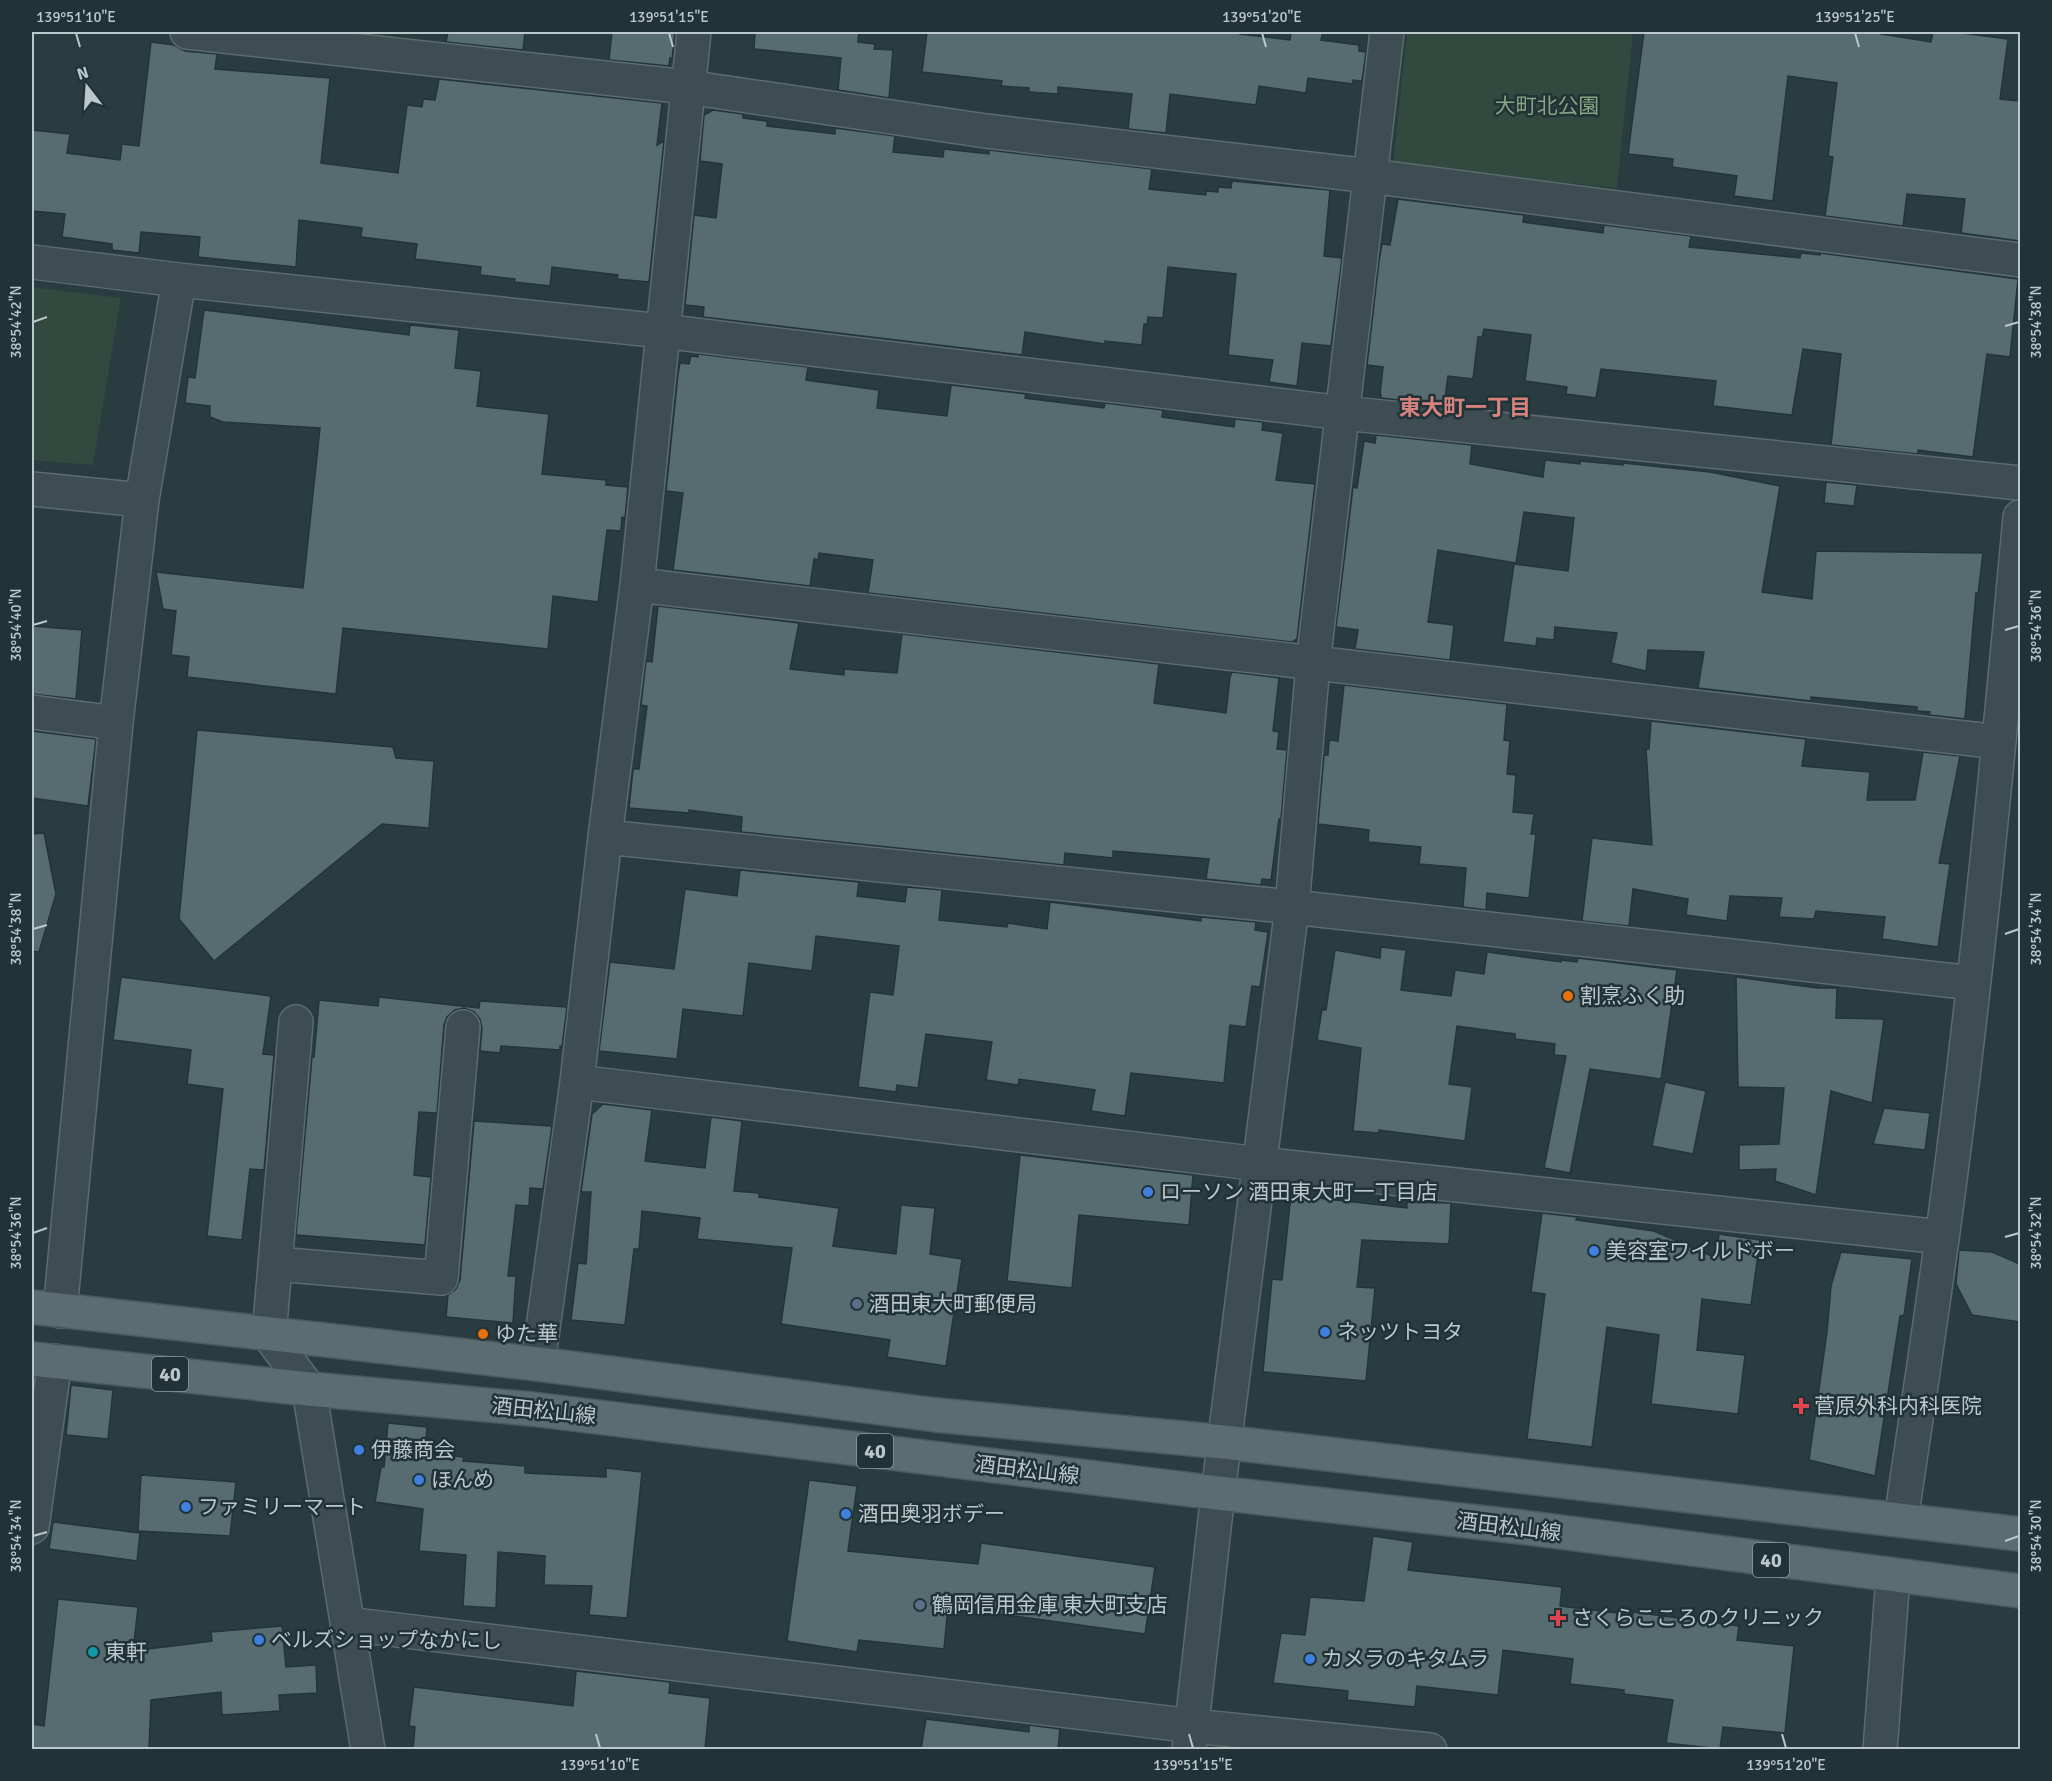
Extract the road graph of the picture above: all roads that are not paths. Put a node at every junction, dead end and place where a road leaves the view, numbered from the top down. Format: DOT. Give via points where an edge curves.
graph roads {
  1 [pos="188,32"];
  2 [pos="694,32"];
  3 [pos="1387,32"];
  4 [pos="687,87"];
  5 [pos="1370,176"];
  6 [pos="2020,260"];
  7 [pos="32,262"];
  8 [pos="179,280"];
  9 [pos="662,331"];
  10 [pos="1343,413"];
  11 [pos="2020,483"];
  12 [pos="32,489"];
  13 [pos="142,500"];
  14 [pos="2020,517"];
  15 [pos="637,585"];
  16 [pos="1313,664"];
  17 [pos="32,712"];
  18 [pos="116,723"];
  19 [pos="2000,742"];
  20 [pos="605,837"];
  21 [pos="1292,908"];
  22 [pos="1973,983"];
  23 [pos="296,1022"];
  24 [pos="463,1027"];
  25 [pos="577,1082"];
  26 [pos="1260,1164"];
  27 [pos="1942,1237"];
  28 [pos="276,1264"];
  29 [pos="46,1309"];
  30 [pos="269,1335"];
  31 [pos="44,1360"];
  32 [pos="538,1364"];
  33 [pos="309,1389"];
  34 [pos="1224,1442"];
  35 [pos="1218,1493"];
  36 [pos="1901,1520"];
  37 [pos="32,1527"];
  38 [pos="2020,1534"];
  39 [pos="1893,1576"];
  40 [pos="2020,1591"];
  41 [pos="347,1623"];
  42 [pos="1191,1738"];
  43 [pos="368,1749"];
  44 [pos="1430,1749"];
  45 [pos="1880,1749"];
  1 -- 4 [label="street"];
  2 -- 4 [label="street"];
  3 -- 5 [label="street"];
  4 -- 5 [label="street" via="986,131"];
  4 -- 9 [label="street"];
  5 -- 6 [label="street"];
  5 -- 10 [label="street"];
  7 -- 8 [label="street"];
  8 -- 9 [label="street"];
  8 -- 13 [label="street"];
  9 -- 10 [label="street"];
  9 -- 15 [label="street"];
  10 -- 11 [label="street"];
  10 -- 16 [label="street"];
  12 -- 13 [label="street"];
  13 -- 18 [label="street"];
  14 -- 19 [label="street"];
  15 -- 16 [label="street"];
  15 -- 20 [label="street"];
  16 -- 19 [label="street"];
  16 -- 21 [label="street"];
  17 -- 18 [label="street"];
  18 -- 29 [label="street"];
  19 -- 22 [label="street"];
  20 -- 21 [label="street"];
  20 -- 25 [label="street"];
  21 -- 22 [label="street"];
  21 -- 26 [label="street"];
  22 -- 27 [label="street"];
  23 -- 28 [label="street"];
  24 -- 28 [label="street" via="441,1278"];
  25 -- 26 [label="street"];
  25 -- 32 [label="street"];
  26 -- 27 [label="street"];
  26 -- 34 [label="street"];
  27 -- 36 [label="street"];
  28 -- 30 [label="street"];
  29 -- 30 [label="main road, 40"];
  30 -- 32 [label="main road, 40"];
  30 -- 33 [label="street"];
  31 -- 33 [label="main road, 酒田松山線 / 40"];
  31 -- 37 [label="street"];
  32 -- 34 [label="main road, 40" via="936,1415"];
  33 -- 35 [label="main road, 酒田松山線 / 40" via="544,1410"];
  33 -- 41 [label="street"];
  34 -- 35 [label="street"];
  34 -- 36 [label="main road, 40"];
  35 -- 39 [label="main road, 酒田松山線 / 40" via="1521,1527"];
  35 -- 42 [label="street"];
  36 -- 38 [label="main road, 40"];
  39 -- 40 [label="main road, 酒田松山線 / 40"];
  39 -- 45 [label="street"];
  41 -- 42 [label="street"];
  41 -- 43 [label="street"];
  42 -- 44 [label="street"];
}
